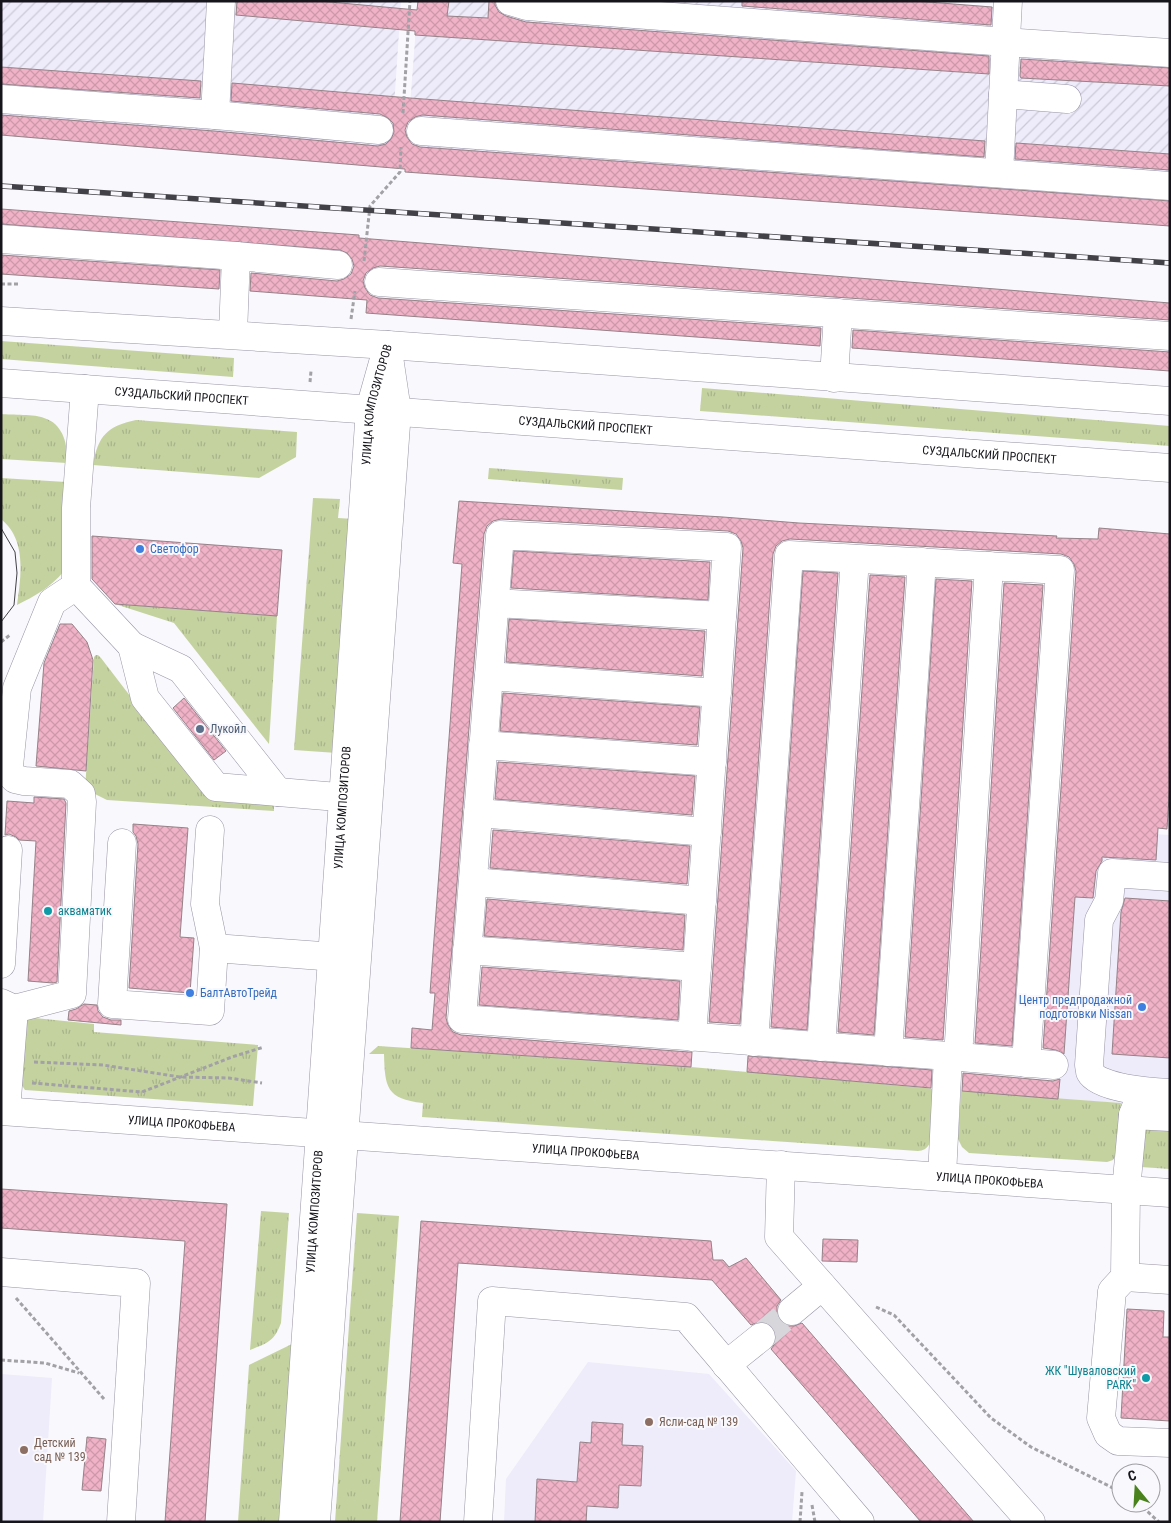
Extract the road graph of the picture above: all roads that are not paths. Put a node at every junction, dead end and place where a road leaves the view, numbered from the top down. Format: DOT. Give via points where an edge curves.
graph roads {
  1 [pos="221,1"];
  2 [pos="510,1"];
  3 [pos="1008,1"];
  4 [pos="1006,42"];
  5 [pos="1170,53"];
  6 [pos="1003,94"];
  7 [pos="1,99"];
  8 [pos="1067,99"];
  9 [pos="215,114"];
  10 [pos="999,174"];
  11 [pos="1170,186"];
  12 [pos="1,239"];
  13 [pos="236,256"];
  14 [pos="838,313"];
  15 [pos="1,321"];
  16 [pos="232,334"];
  17 [pos="1170,336"];
  18 [pos="388,345"];
  19 [pos="834,378"];
  20 [pos="1,383"];
  21 [pos="85,389"];
  22 [pos="1170,401"];
  23 [pos="370,409"];
  24 [pos="397,411"];
  25 [pos="1170,468"];
  26 [pos="855,559"];
  27 [pos="922,562"];
  28 [pos="988,566"];
  29 [pos="76,586"];
  30 [pos="495,603"];
  31 [pos="722,616"];
  32 [pos="132,646"];
  33 [pos="489,676"];
  34 [pos="716,693"];
  35 [pos="483,745"];
  36 [pos="712,762"];
  37 [pos="278,792"];
  38 [pos="356,799"];
  39 [pos="478,813"];
  40 [pos="210,830"];
  41 [pos="707,832"];
  42 [pos="122,843"];
  43 [pos="8,850"];
  44 [pos="1170,877"];
  45 [pos="472,882"];
  46 [pos="702,901"];
  47 [pos="214,948"];
  48 [pos="467,950"];
  49 [pos="345,958"];
  50 [pos="1,964"];
  51 [pos="697,967"];
  52 [pos="8,1006"];
  53 [pos="692,1037"];
  54 [pos="754,1042"];
  55 [pos="821,1046"];
  56 [pos="888,1052"];
  57 [pos="953,1057"];
  58 [pos="1026,1063"];
  59 [pos="1054,1065"];
  60 [pos="1170,1093"];
  61 [pos="1136,1103"];
  62 [pos="4,1111"];
  63 [pos="1170,1117"];
  64 [pos="332,1134"];
  65 [pos="782,1165"];
  66 [pos="942,1176"];
  67 [pos="1126,1190"];
  68 [pos="1170,1193"];
  69 [pos="1125,1278"];
  70 [pos="1170,1280"];
  71 [pos="7,1284"];
  72 [pos="822,1286"];
  73 [pos="792,1311"];
  74 [pos="761,1337"];
  75 [pos="726,1366"];
  76 [pos="1170,1443"];
  77 [pos="121,1522"];
  78 [pos="293,1522"];
  79 [pos="316,1522"];
  80 [pos="478,1522"];
  81 [pos="860,1522"];
  82 [pos="1031,1522"];
  1 -- 9 [label="street"];
  2 -- 4 [label="street" via="527,6"];
  3 -- 4 [label="street"];
  4 -- 5 [label="street"];
  4 -- 6 [label="street"];
  6 -- 8 [label="street"];
  6 -- 10 [label="street"];
  7 -- 9 [label="street"];
  9 -- 10 [label="street"];
  10 -- 11 [label="street"];
  12 -- 13 [label="street"];
  13 -- 14 [label="street" via="359,274"];
  13 -- 16 [label="street"];
  14 -- 17 [label="street"];
  14 -- 19 [label="street"];
  15 -- 16 [label="street"];
  16 -- 18 [label="street"];
  18 -- 19 [label="street"];
  18 -- 23 [label="street, УЛИЦА КОМПОЗИТОРОВ"];
  18 -- 24 [label="street, УЛИЦА КОМПОЗИТОРОВ"];
  19 -- 22 [label="street"];
  20 -- 21 [label="street, СУЗДАЛЬСКИЙ ПРОСПЕКТ"];
  21 -- 23 [label="street, СУЗДАЛЬСКИЙ ПРОСПЕКТ"];
  21 -- 29 [label="street" via="76,508"];
  23 -- 24 [label="street, СУЗДАЛЬСКИЙ ПРОСПЕКТ"];
  23 -- 38 [label="street, УЛИЦА КОМПОЗИТОРОВ"];
  24 -- 25 [label="street, СУЗДАЛЬСКИЙ ПРОСПЕКТ"];
  24 -- 38 [label="street, УЛИЦА КОМПОЗИТОРОВ"];
  26 -- 27 [label="street"];
  26 -- 54 [label="street" via="789,555"];
  26 -- 55 [label="street"];
  27 -- 28 [label="street"];
  27 -- 56 [label="street"];
  28 -- 57 [label="street"];
  28 -- 58 [label="street" via="1060,570"];
  29 -- 32 [label="street"];
  29 -- 52 [label="street" via="52,602 17,688 9,766 15,779 70,784 81,794 72,994"];
  30 -- 31 [label="street"];
  30 -- 31 [label="street" via="500,535 727,546"];
  30 -- 33 [label="street"];
  31 -- 34 [label="street"];
  32 -- 37 [label="street" via="181,669"];
  32 -- 37 [label="street" via="146,698 216,787"];
  33 -- 34 [label="street"];
  33 -- 35 [label="street"];
  34 -- 36 [label="street"];
  35 -- 36 [label="street"];
  35 -- 39 [label="street"];
  36 -- 41 [label="street"];
  37 -- 38 [label="street"];
  38 -- 49 [label="street, УЛИЦА КОМПОЗИТОРОВ"];
  39 -- 41 [label="street"];
  39 -- 45 [label="street"];
  40 -- 47 [label="street" via="205,904"];
  41 -- 46 [label="street"];
  42 -- 47 [label="street" via="112,1004 210,1011"];
  43 -- 50 [label="street"];
  44 -- 61 [label="street" via="1112,873 1109,901 1099,920 1090,1072"];
  45 -- 46 [label="street"];
  45 -- 48 [label="street"];
  46 -- 51 [label="street"];
  47 -- 49 [label="street"];
  48 -- 51 [label="street"];
  48 -- 53 [label="street" via="462,1019"];
  49 -- 64 [label="street, УЛИЦА КОМПОЗИТОРОВ"];
  51 -- 53 [label="street"];
  52 -- 62 [label="street" via="9,1070"];
  53 -- 54 [label="street"];
  54 -- 55 [label="street"];
  55 -- 56 [label="street"];
  56 -- 57 [label="street"];
  57 -- 58 [label="street"];
  57 -- 66 [label="street"];
  58 -- 59 [label="street"];
  60 -- 61 [label="street"];
  61 -- 63 [label="street"];
  61 -- 67 [label="street"];
  62 -- 64 [label="street, УЛИЦА ПРОКОФЬЕВА"];
  64 -- 65 [label="street, УЛИЦА ПРОКОФЬЕВА"];
  64 -- 78 [label="street, УЛИЦА КОМПОЗИТОРОВ"];
  64 -- 79 [label="street, УЛИЦА КОМПОЗИТОРОВ"];
  65 -- 66 [label="street, УЛИЦА ПРОКОФЬЕВА"];
  65 -- 72 [label="street" via="779,1237"];
  66 -- 67 [label="street, УЛИЦА ПРОКОФЬЕВА"];
  67 -- 68 [label="street, УЛИЦА ПРОКОФЬЕВА"];
  67 -- 69 [label="street"];
  69 -- 70 [label="street"];
  69 -- 76 [label="street" via="1112,1291 1101,1418 1108,1434 1118,1441"];
  71 -- 77 [label="street" via="136,1283"];
  72 -- 73 [label="street"];
  72 -- 82 [label="street"];
  74 -- 75 [label="street"];
  75 -- 80 [label="street" via="686,1317 492,1301"];
  75 -- 81 [label="street"];
}
